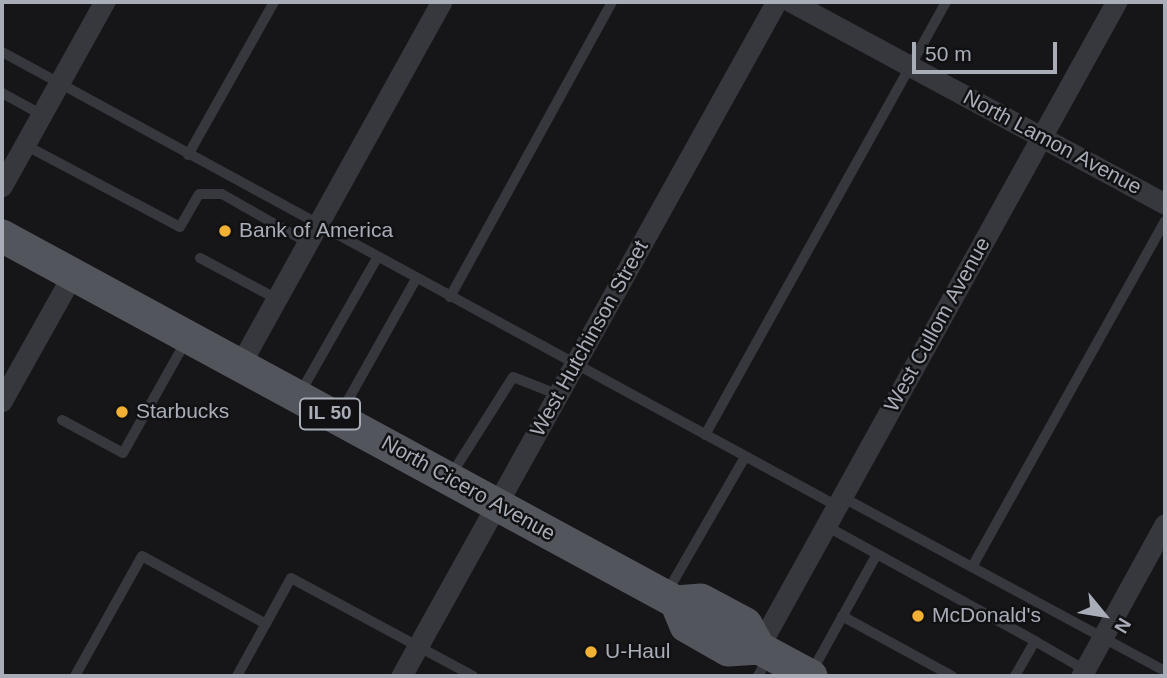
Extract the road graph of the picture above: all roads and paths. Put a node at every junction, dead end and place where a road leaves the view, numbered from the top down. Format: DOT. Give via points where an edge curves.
graph roads {
  1 [pos="105,2"];
  2 [pos="274,2"];
  3 [pos="442,2"];
  4 [pos="612,2"];
  5 [pos="777,2"];
  6 [pos="791,2"];
  7 [pos="946,2"];
  8 [pos="1117,2"];
  9 [pos="2,52"];
  10 [pos="910,66"];
  11 [pos="60,84"];
  12 [pos="2,93"];
  13 [pos="42,115"];
  14 [pos="1042,138"];
  15 [pos="25,145"];
  16 [pos="188,155"];
  17 [pos="2,187"];
  18 [pos="1165,204"];
  19 [pos="1165,221"];
  20 [pos="313,234"];
  21 [pos="2,236"];
  22 [pos="200,258"];
  23 [pos="377,258"];
  24 [pos="73,275"];
  25 [pos="416,279"];
  26 [pos="450,297"];
  27 [pos="277,299"];
  28 [pos="188,337"];
  29 [pos="575,365"];
  30 [pos="240,366"];
  31 [pos="559,395"];
  32 [pos="298,397"];
  33 [pos="2,402"];
  34 [pos="338,419"];
  35 [pos="62,420"];
  36 [pos="705,435"];
  37 [pos="745,457"];
  38 [pos="449,479"];
  39 [pos="840,502"];
  40 [pos="497,505"];
  41 [pos="1165,525"];
  42 [pos="826,526"];
  43 [pos="877,554"];
  44 [pos="972,567"];
  45 [pos="670,599"];
  46 [pos="842,616"];
  47 [pos="266,625"];
  48 [pos="1103,638"];
  49 [pos="1035,641"];
  50 [pos="419,647"];
  51 [pos="762,659"];
  52 [pos="1165,671"];
  53 [pos="1084,673"];
  54 [pos="75,676"];
  55 [pos="237,676"];
  56 [pos="402,676"];
  57 [pos="473,676"];
  58 [pos="811,676"];
  59 [pos="952,676"];
  60 [pos="1015,676"];
  1 -- 11 [label="street"];
  2 -- 16 [label="lane"];
  3 -- 20 [label="street"];
  4 -- 26 [label="lane"];
  5 -- 29 [label="street, West Hutchinson Street"];
  6 -- 10 [label="street, North Lamon Avenue"];
  7 -- 10 [label="lane"];
  8 -- 14 [label="street, West Cullom Avenue"];
  9 -- 11 [label="lane"];
  10 -- 14 [label="street, North Lamon Avenue"];
  10 -- 36 [label="lane"];
  11 -- 13 [label="street"];
  11 -- 16 [label="lane"];
  12 -- 13 [label="lane"];
  13 -- 15 [label="street"];
  14 -- 18 [label="street, North Lamon Avenue"];
  14 -- 39 [label="street, West Cullom Avenue"];
  15 -- 17 [label="street"];
  15 -- 20 [label="lane" via="180,227 200,194 222,194"];
  16 -- 20 [label="lane"];
  19 -- 44 [label="lane"];
  20 -- 23 [label="lane"];
  20 -- 27 [label="street"];
  21 -- 24 [label="main road, North Cicero Avenue / IL 50"];
  22 -- 27 [label="lane"];
  23 -- 25 [label="lane"];
  23 -- 32 [label="lane"];
  24 -- 28 [label="main road, North Cicero Avenue / IL 50"];
  24 -- 33 [label="street"];
  25 -- 26 [label="lane"];
  25 -- 34 [label="lane"];
  26 -- 29 [label="lane"];
  27 -- 30 [label="street"];
  28 -- 30 [label="main road, North Cicero Avenue / IL 50"];
  28 -- 35 [label="lane" via="124,453"];
  29 -- 31 [label="street, West Hutchinson Street"];
  29 -- 36 [label="lane"];
  30 -- 32 [label="main road, North Cicero Avenue / IL 50"];
  31 -- 38 [label="lane" via="513,377"];
  31 -- 40 [label="street, West Hutchinson Street"];
  32 -- 34 [label="main road, North Cicero Avenue / IL 50"];
  34 -- 38 [label="main road, North Cicero Avenue / IL 50"];
  36 -- 37 [label="lane"];
  37 -- 39 [label="lane"];
  37 -- 45 [label="lane"];
  38 -- 40 [label="main road, North Cicero Avenue / IL 50"];
  39 -- 42 [label="street, West Cullom Avenue"];
  39 -- 44 [label="lane"];
  40 -- 45 [label="main road, North Cicero Avenue / IL 50"];
  40 -- 50 [label="street, West Hutchinson Street"];
  41 -- 48 [label="street"];
  42 -- 43 [label="lane"];
  42 -- 51 [label="street, West Cullom Avenue"];
  43 -- 46 [label="lane"];
  43 -- 49 [label="lane"];
  44 -- 48 [label="lane"];
  45 -- 51 [label="main road, North Cicero Avenue / IL 50" via="686,626 728,650"];
  46 -- 58 [label="lane"];
  46 -- 59 [label="lane"];
  47 -- 50 [label="lane" via="291,578"];
  47 -- 54 [label="lane" via="142,556"];
  47 -- 55 [label="lane"];
  48 -- 52 [label="lane"];
  48 -- 53 [label="street"];
  49 -- 53 [label="lane"];
  49 -- 60 [label="lane"];
  50 -- 56 [label="street, West Hutchinson Street"];
  50 -- 57 [label="lane"];
  51 -- 58 [label="main road, North Cicero Avenue / IL 50"];
}
